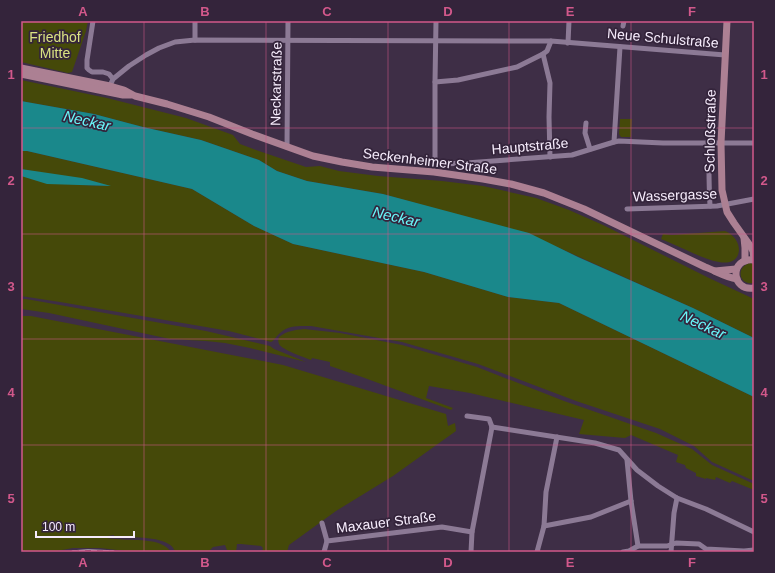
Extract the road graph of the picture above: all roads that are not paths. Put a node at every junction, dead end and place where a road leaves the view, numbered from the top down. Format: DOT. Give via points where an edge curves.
graph roads {
  1 [pos="93,21"];
  2 [pos="196,21"];
  3 [pos="288,21"];
  4 [pos="436,21"];
  5 [pos="569,21"];
  6 [pos="726,21"];
  7 [pos="196,40"];
  8 [pos="289,40"];
  9 [pos="435,40"];
  10 [pos="551,41"];
  11 [pos="568,42"];
  12 [pos="620,47"];
  13 [pos="543,54"];
  14 [pos="725,55"];
  15 [pos="21,68"];
  16 [pos="21,74"];
  17 [pos="435,82"];
  18 [pos="110,85"];
  19 [pos="586,122"];
  20 [pos="614,142"];
  21 [pos="721,143"];
  22 [pos="754,143"];
  23 [pos="710,144"];
  24 [pos="287,147"];
  25 [pos="590,149"];
  26 [pos="550,157"];
  27 [pos="754,199"];
  28 [pos="725,205"];
  29 [pos="710,206"];
  30 [pos="626,209"];
  31 [pos="743,236"];
  32 [pos="754,259"];
  33 [pos="745,260"];
  34 [pos="736,270"];
  35 [pos="715,271"];
  36 [pos="737,279"];
  37 [pos="754,288"];
  38 [pos="467,416"];
  39 [pos="492,427"];
  40 [pos="557,437"];
  41 [pos="627,460"];
  42 [pos="678,498"];
  43 [pos="631,501"];
  44 [pos="322,523"];
  45 [pos="544,526"];
  46 [pos="472,532"];
  47 [pos="754,532"];
  48 [pos="327,541"];
  49 [pos="672,544"];
  50 [pos="638,546"];
  51 [pos="754,550"];
  52 [pos="324,552"];
  53 [pos="471,552"];
  54 [pos="537,552"];
  55 [pos="623,552"];
  56 [pos="671,552"];
  1 -- 18 [label="street" via="87,68 92,72 109,74"];
  2 -- 7 [label="street"];
  3 -- 8 [label="street, Neckarstraße"];
  4 -- 9 [label="street"];
  5 -- 11 [label="street"];
  6 -- 14 [label="main road, Schloßstraße"];
  7 -- 8 [label="street, Neue Schulstraße"];
  7 -- 18 [label="street, Neue Schulstraße" via="175,42 159,48 138,60"];
  8 -- 9 [label="street, Neue Schulstraße"];
  8 -- 24 [label="street, Neckarstraße"];
  9 -- 10 [label="street, Neue Schulstraße"];
  9 -- 17 [label="street"];
  10 -- 11 [label="street, Neue Schulstraße"];
  10 -- 13 [label="street"];
  11 -- 12 [label="street, Neue Schulstraße"];
  12 -- 14 [label="street, Neue Schulstraße"];
  12 -- 20 [label="street"];
  13 -- 17 [label="street" via="517,67 458,80"];
  13 -- 26 [label="street" via="550,83"];
  14 -- 21 [label="main road, Schloßstraße"];
  15 -- 18 [label="main road, Seckenheimer Straße"];
  16 -- 18 [label="main road, Seckenheimer Straße"];
  17 -- 26 [label="street, Hauptstraße" via="436,163"];
  18 -- 24 [label="main road, Seckenheimer Straße" via="122,95 135,96 202,115"];
  19 -- 25 [label="street" via="585,133"];
  20 -- 23 [label="street, Hauptstraße"];
  20 -- 25 [label="street, Hauptstraße"];
  21 -- 22 [label="street, Hauptstraße"];
  21 -- 23 [label="street, Hauptstraße"];
  21 -- 28 [label="main road, Schloßstraße" via="722,190"];
  23 -- 29 [label="street, Schloßstraße"];
  24 -- 35 [label="main road, Seckenheimer Straße" via="342,162 464,176 544,193 584,209"];
  25 -- 26 [label="street, Hauptstraße" via="572,155"];
  27 -- 28 [label="street, Wassergasse"];
  28 -- 29 [label="street, Wassergasse"];
  28 -- 31 [label="main road, Schloßstraße"];
  29 -- 30 [label="street, Wassergasse"];
  31 -- 32 [label="main road, Schloßstraße" via="753,251"];
  31 -- 33 [label="main road, Schloßstraße"];
  32 -- 33 [label="main road"];
  33 -- 34 [label="main road"];
  34 -- 35 [label="main road, Seckenheimer Straße"];
  34 -- 36 [label="main road"];
  35 -- 36 [label="main road, Seckenheimer Straße"];
  36 -- 37 [label="main road, Seckenheimer Straße" via="742,286"];
  38 -- 39 [label="street" via="489,419"];
  39 -- 40 [label="street"];
  39 -- 46 [label="street"];
  40 -- 41 [label="street" via="619,450"];
  40 -- 45 [label="street" via="546,492"];
  41 -- 42 [label="street" via="658,486"];
  41 -- 43 [label="street"];
  42 -- 47 [label="street"];
  42 -- 49 [label="street" via="674,513"];
  43 -- 45 [label="street" via="591,517"];
  43 -- 50 [label="street"];
  44 -- 48 [label="street, Maxauer Straße"];
  45 -- 54 [label="street"];
  46 -- 48 [label="street, Maxauer Straße" via="442,527"];
  46 -- 53 [label="street"];
  48 -- 52 [label="street, Maxauer Straße"];
  49 -- 50 [label="street"];
  49 -- 51 [label="street" via="699,544 706,548 744,552"];
  49 -- 56 [label="street"];
  50 -- 55 [label="street"];
}
